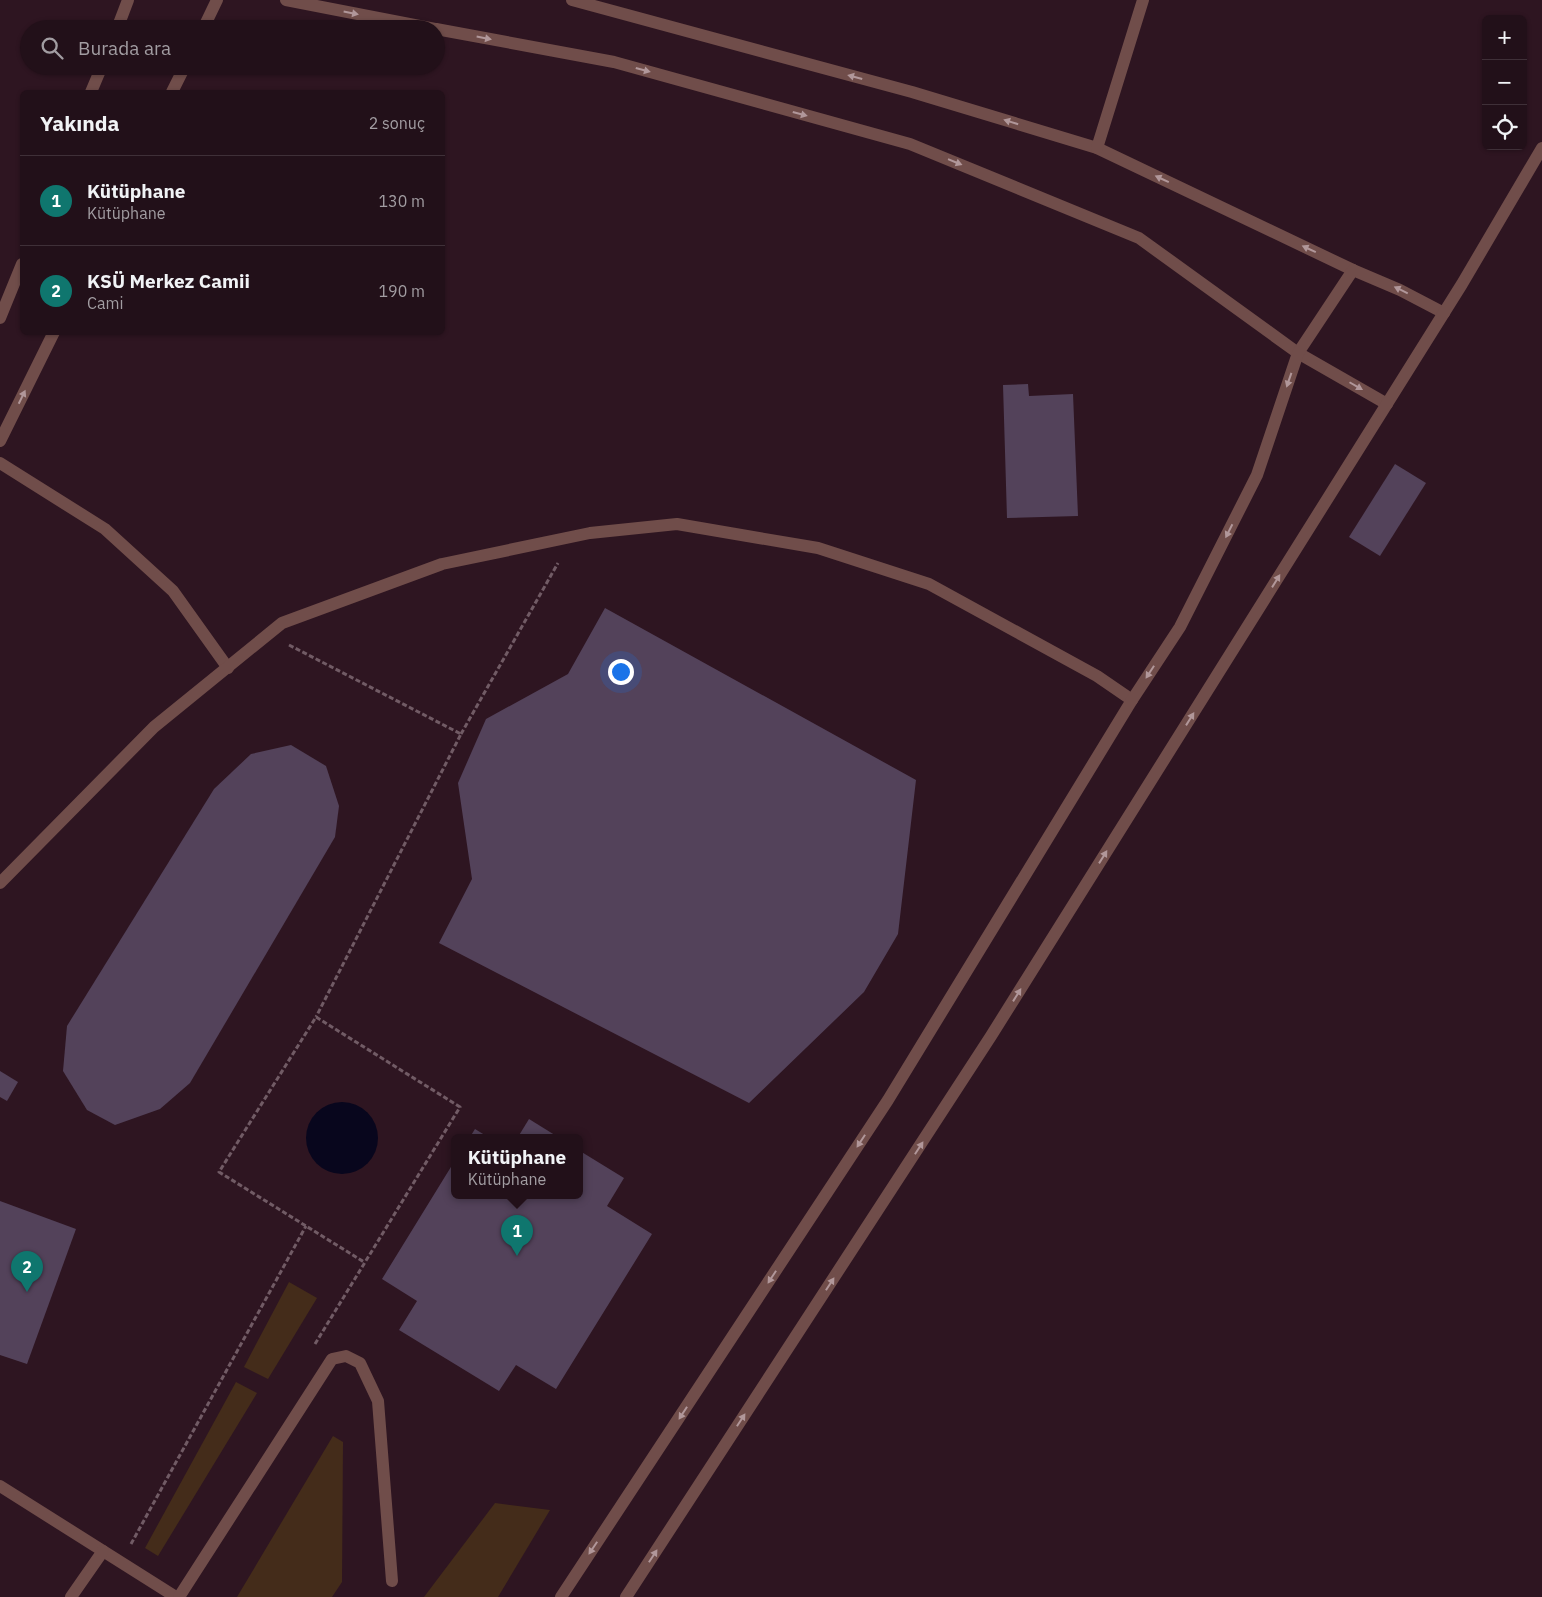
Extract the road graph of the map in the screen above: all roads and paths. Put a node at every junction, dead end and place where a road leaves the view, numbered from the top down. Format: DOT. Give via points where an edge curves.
graph roads {
  1 [pos="128,0"];
  2 [pos="217,0"];
  3 [pos="286,0"];
  4 [pos="572,0"];
  5 [pos="1143,0"];
  6 [pos="120,20"];
  7 [pos="207,20"];
  8 [pos="389,20"];
  9 [pos="445,31"];
  10 [pos="98,75"];
  11 [pos="180,75"];
  12 [pos="92,90"];
  13 [pos="173,90"];
  14 [pos="1097,148"];
  15 [pos="1542,148"];
  16 [pos="20,269"];
  17 [pos="1353,270"];
  18 [pos="1444,314"];
  19 [pos="0,318"];
  20 [pos="53,335"];
  21 [pos="1298,353"];
  22 [pos="1387,404"];
  23 [pos="0,441"];
  24 [pos="0,463"];
  25 [pos="572,537"];
  26 [pos="268,634"];
  27 [pos="228,668"];
  28 [pos="1132,700"];
  29 [pos="461,734"];
  30 [pos="0,883"];
  31 [pos="316,1017"];
  32 [pos="306,1226"];
  33 [pos="0,1486"];
  34 [pos="103,1551"];
  35 [pos="121,1562"];
  36 [pos="392,1580"];
  37 [pos="71,1597"];
  38 [pos="178,1597"];
  39 [pos="561,1597"];
  40 [pos="626,1597"];
  1 -- 6 [label="street"];
  2 -- 7 [label="street"];
  3 -- 8 [label="street, one-way"];
  14 -- 4 [label="street, one-way" via="912,92"];
  5 -- 14 [label="street"];
  9 -- 21 [label="street, one-way" via="614,62 910,144 1139,238"];
  10 -- 12 [label="street"];
  11 -- 13 [label="street"];
  17 -- 14 [label="street, one-way"];
  15 -- 18 [label="street"];
  16 -- 19 [label="street"];
  18 -- 17 [label="street, one-way"];
  17 -- 21 [label="street"];
  18 -- 22 [label="street"];
  23 -- 20 [label="street, one-way"];
  21 -- 22 [label="street, one-way"];
  21 -- 28 [label="street, one-way" via="1258,475 1180,627"];
  40 -- 22 [label="street, one-way" via="991,1036"];
  24 -- 27 [label="street" via="105,529 173,591"];
  25 -- 26 [label="street" via="442,564 282,623"];
  25 -- 28 [label="street" via="677,524 818,548 928,584 1097,676"];
  25 -- 29 [label="path"];
  26 -- 27 [label="street"];
  26 -- 29 [label="path"];
  27 -- 30 [label="street" via="154,727"];
  28 -- 39 [label="street, one-way" via="888,1100"];
  29 -- 31 [label="path"];
  31 -- 32 [label="path" via="219,1172"];
  31 -- 32 [label="path" via="460,1107 364,1262"];
  32 -- 35 [label="path"];
  33 -- 34 [label="street"];
  34 -- 35 [label="street"];
  34 -- 37 [label="street"];
  35 -- 38 [label="street"];
  36 -- 38 [label="street" via="378,1401 360,1363 346,1356 332,1359"];
}
